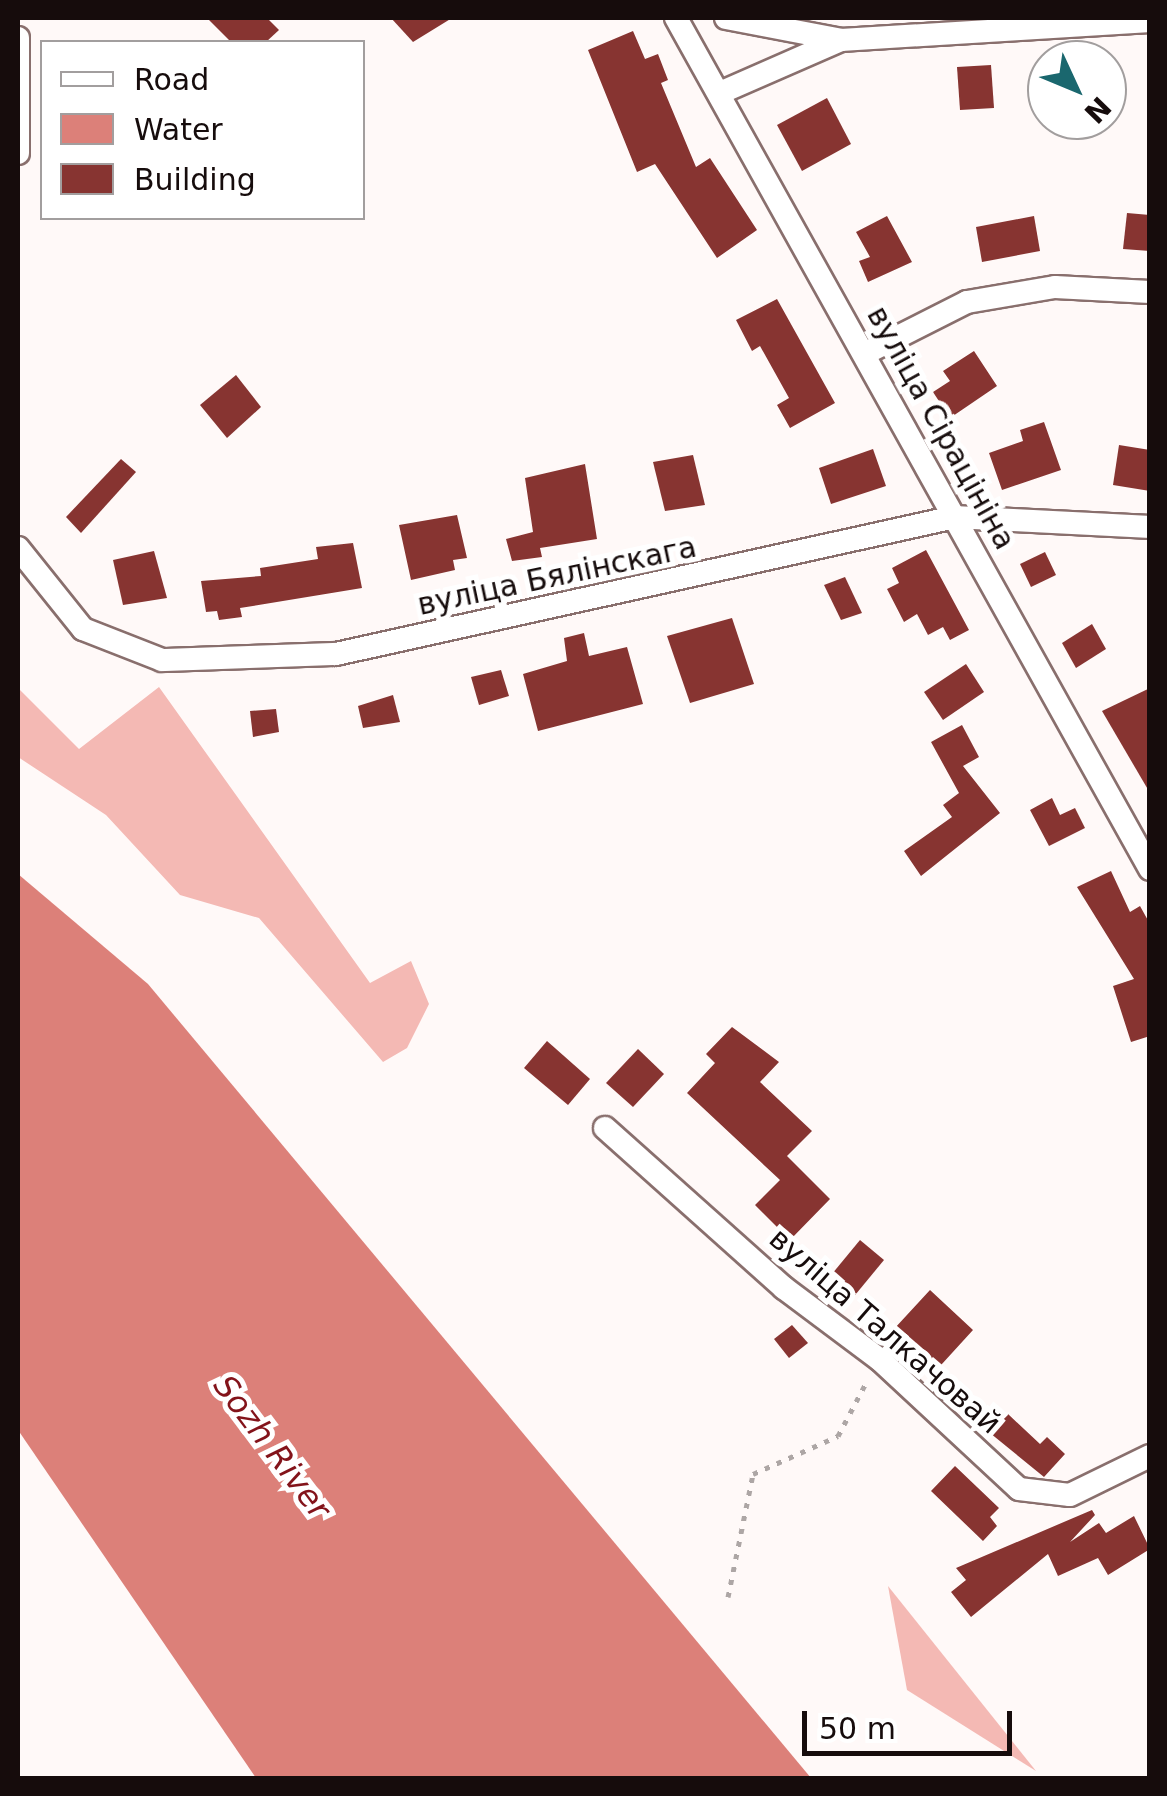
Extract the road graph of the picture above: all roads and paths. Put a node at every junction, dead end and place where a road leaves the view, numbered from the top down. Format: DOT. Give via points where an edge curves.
graph roads {
  1 [pos="676,18"];
  2 [pos="726,18"];
  3 [pos="1150,21"];
  4 [pos="18,38"];
  5 [pos="841,40"];
  6 [pos="722,92"];
  7 [pos="18,152"];
  8 [pos="1150,292"];
  9 [pos="866,353"];
  10 [pos="955,517"];
  11 [pos="1150,527"];
  12 [pos="18,548"];
  13 [pos="1150,869"];
  14 [pos="605,1128"];
  15 [pos="879,1358"];
  16 [pos="1150,1456"];
  17 [pos="728,1598"];
  1 -- 6 [label="street, вуліца Сірацініна"];
  2 -- 5 [label="street"];
  3 -- 5 [label="street"];
  4 -- 7 [label="street"];
  5 -- 6 [label="street"];
  6 -- 9 [label="street, вуліца Сірацініна"];
  8 -- 9 [label="street" via="1055,286 967,302"];
  9 -- 10 [label="street, вуліца Сірацініна"];
  10 -- 11 [label="street, вуліца Бялінскага"];
  10 -- 12 [label="street, вуліца Бялінскага" via="336,654 162,660 83,629"];
  10 -- 13 [label="street, вуліца Сірацініна"];
  14 -- 15 [label="street, вуліца Талкачовай" via="784,1288"];
  15 -- 16 [label="street, вуліца Талкачовай" via="1018,1489 1070,1495"];
  15 -- 17 [label="path" via="838,1436 753,1474"];
}
